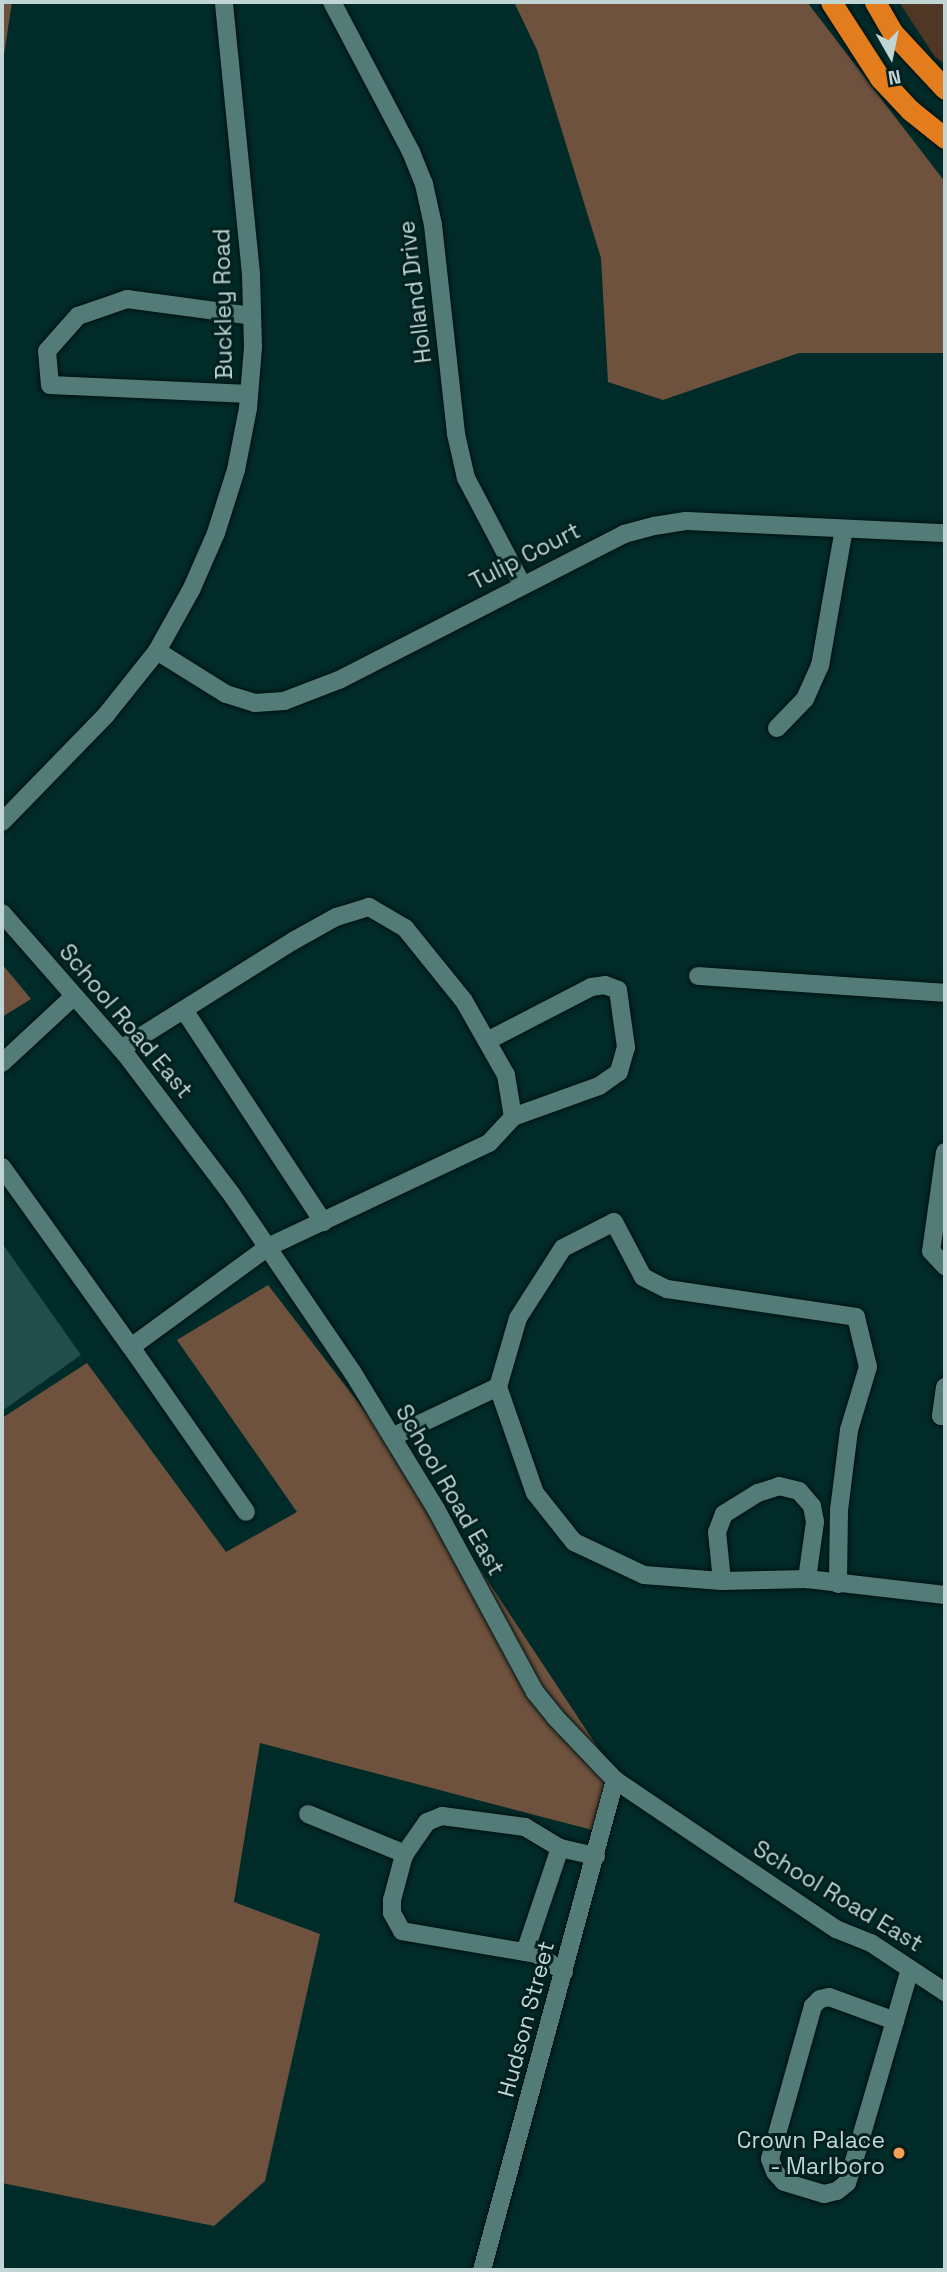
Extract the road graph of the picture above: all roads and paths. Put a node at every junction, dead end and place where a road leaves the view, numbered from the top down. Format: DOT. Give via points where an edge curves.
graph roads {
  1 [pos="224,2"];
  2 [pos="332,2"];
  3 [pos="831,2"];
  4 [pos="875,2"];
  5 [pos="945,89"];
  6 [pos="945,138"];
  7 [pos="252,316"];
  8 [pos="249,394"];
  9 [pos="844,528"];
  10 [pos="945,533"];
  11 [pos="522,584"];
  12 [pos="157,651"];
  13 [pos="777,728"];
  14 [pos="2,822"];
  15 [pos="2,913"];
  16 [pos="698,976"];
  17 [pos="945,993"];
  18 [pos="74,996"];
  19 [pos="184,1010"];
  20 [pos="487,1041"];
  21 [pos="121,1049"];
  22 [pos="2,1063"];
  23 [pos="513,1118"];
  24 [pos="945,1152"];
  25 [pos="2,1167"];
  26 [pos="323,1222"];
  27 [pos="268,1247"];
  28 [pos="945,1266"];
  29 [pos="131,1347"];
  30 [pos="498,1387"];
  31 [pos="945,1387"];
  32 [pos="945,1416"];
  33 [pos="392,1437"];
  34 [pos="246,1512"];
  35 [pos="807,1579"];
  36 [pos="722,1581"];
  37 [pos="838,1584"];
  38 [pos="945,1595"];
  39 [pos="615,1780"];
  40 [pos="308,1814"];
  41 [pos="560,1847"];
  42 [pos="405,1854"];
  43 [pos="596,1856"];
  44 [pos="525,1952"];
  45 [pos="911,1969"];
  46 [pos="564,1972"];
  47 [pos="945,1992"];
  48 [pos="895,2021"];
  49 [pos="482,2270"];
  1 -- 7 [label="street, Buckley Road"];
  2 -- 11 [label="street, Holland Drive" via="424,184 433,225 456,435 466,478"];
  3 -- 6 [label="highway" via="880,78"];
  4 -- 5 [label="highway" via="893,33"];
  7 -- 8 [label="street, Buckley Road"];
  7 -- 8 [label="street" via="127,299 78,316 47,351 50,385"];
  8 -- 12 [label="street, Buckley Road" via="236,470 216,533 192,589"];
  9 -- 10 [label="street, Tulip Court"];
  9 -- 11 [label="street, Tulip Court" via="686,521 654,526 624,534"];
  9 -- 13 [label="street" via="820,666 805,699"];
  11 -- 12 [label="street, Tulip Court" via="339,680 284,701 255,703 226,694"];
  12 -- 14 [label="street, Buckley Road" via="106,715"];
  15 -- 18 [label="street, School Road East"];
  16 -- 17 [label="street"];
  18 -- 21 [label="street, School Road East"];
  18 -- 22 [label="street"];
  19 -- 20 [label="street" via="326,923 369,907 405,928 464,1001"];
  19 -- 21 [label="street"];
  19 -- 26 [label="street"];
  20 -- 23 [label="street" via="506,1075"];
  20 -- 23 [label="street" via="591,987 605,985 618,990 626,1046 620,1072 598,1086"];
  21 -- 27 [label="street, School Road East"];
  23 -- 26 [label="street" via="489,1143"];
  24 -- 28 [label="street" via="931,1251"];
  25 -- 29 [label="street"];
  26 -- 27 [label="street"];
  27 -- 29 [label="street"];
  27 -- 33 [label="street, School Road East"];
  29 -- 34 [label="street"];
  30 -- 33 [label="street"];
  30 -- 36 [label="street" via="535,1493 574,1542 644,1575"];
  30 -- 37 [label="street" via="518,1318 563,1248 614,1222 643,1277 667,1289 856,1317 868,1367 849,1430 839,1510"];
  31 -- 32 [label="street" via="941,1416"];
  33 -- 39 [label="street, School Road East" via="536,1692"];
  35 -- 36 [label="street"];
  35 -- 36 [label="street" via="815,1522 812,1506 799,1491 779,1486 724,1514 717,1532"];
  35 -- 37 [label="street"];
  37 -- 38 [label="street"];
  39 -- 43 [label="street, Hudson Street"];
  39 -- 45 [label="street, School Road East" via="836,1929 871,1943"];
  40 -- 42 [label="street"];
  41 -- 42 [label="street" via="525,1827 442,1816 427,1822"];
  41 -- 43 [label="street"];
  41 -- 44 [label="street"];
  42 -- 44 [label="street" via="392,1900 392,1913 402,1931"];
  43 -- 46 [label="street, Hudson Street"];
  44 -- 46 [label="street"];
  45 -- 47 [label="street, School Road East"];
  45 -- 48 [label="street"];
  46 -- 49 [label="street, Hudson Street"];
  48 -- 48 [label="street" via="847,2183 837,2192 824,2194 784,2182 770,2159 813,2006 829,1997"];
}
